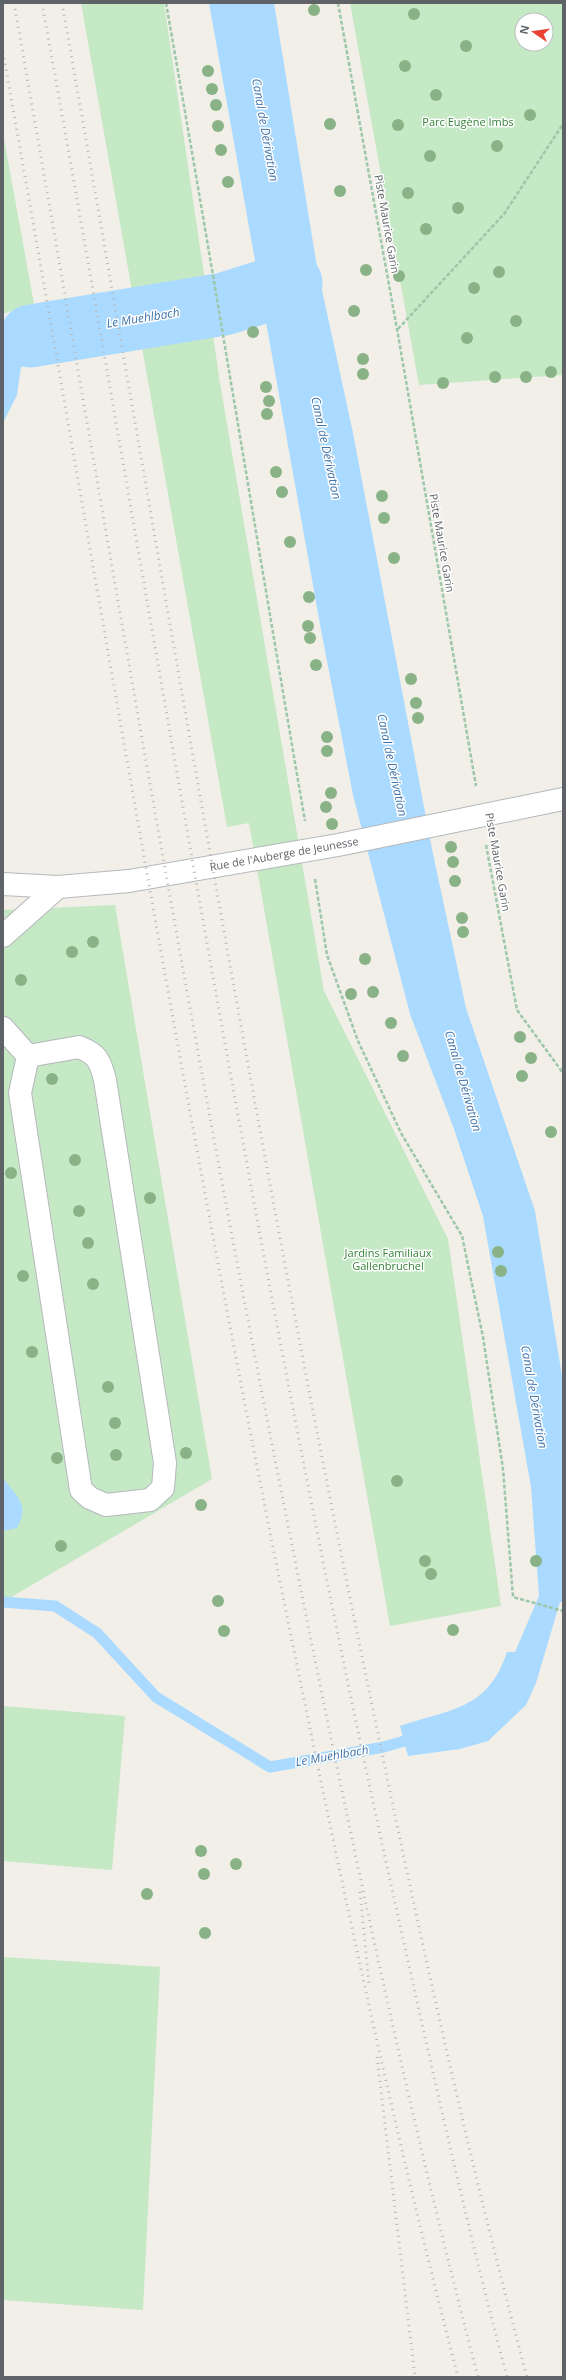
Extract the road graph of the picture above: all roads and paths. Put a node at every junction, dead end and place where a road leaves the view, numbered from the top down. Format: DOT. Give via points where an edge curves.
graph roads {
  1 [pos="166,3"];
  2 [pos="338,3"];
  3 [pos="563,124"];
  4 [pos="397,329"];
  5 [pos="563,799"];
  6 [pos="481,816"];
  7 [pos="310,850"];
  8 [pos="3,884"];
  9 [pos="58,887"];
  10 [pos="3,936"];
  11 [pos="3,1028"];
  12 [pos="28,1056"];
  13 [pos="563,1072"];
  14 [pos="562,1611"];
  1 -- 7 [label="path"];
  2 -- 4 [label="path, Piste Maurice Garin"];
  3 -- 4 [label="path" via="504,214"];
  4 -- 6 [label="path, Piste Maurice Garin"];
  5 -- 6 [label="street, Rue de l'Auberge de Jeunesse"];
  6 -- 7 [label="street, Rue de l'Auberge de Jeunesse"];
  6 -- 13 [label="path, Piste Maurice Garin" via="517,1010"];
  7 -- 9 [label="street, Rue de l'Auberge de Jeunesse" via="129,882"];
  7 -- 14 [label="path" via="327,955 358,1041 402,1133 462,1236 484,1337 503,1469 513,1597"];
  8 -- 9 [label="street, Rue de l'Auberge de Jeunesse"];
  9 -- 10 [label="street"];
  11 -- 12 [label="street"];
  12 -- 12 [label="street" via="20,1093 81,1490 90,1498 106,1505 150,1500 164,1488 165,1463 102,1067 93,1053 79,1047"];
}
